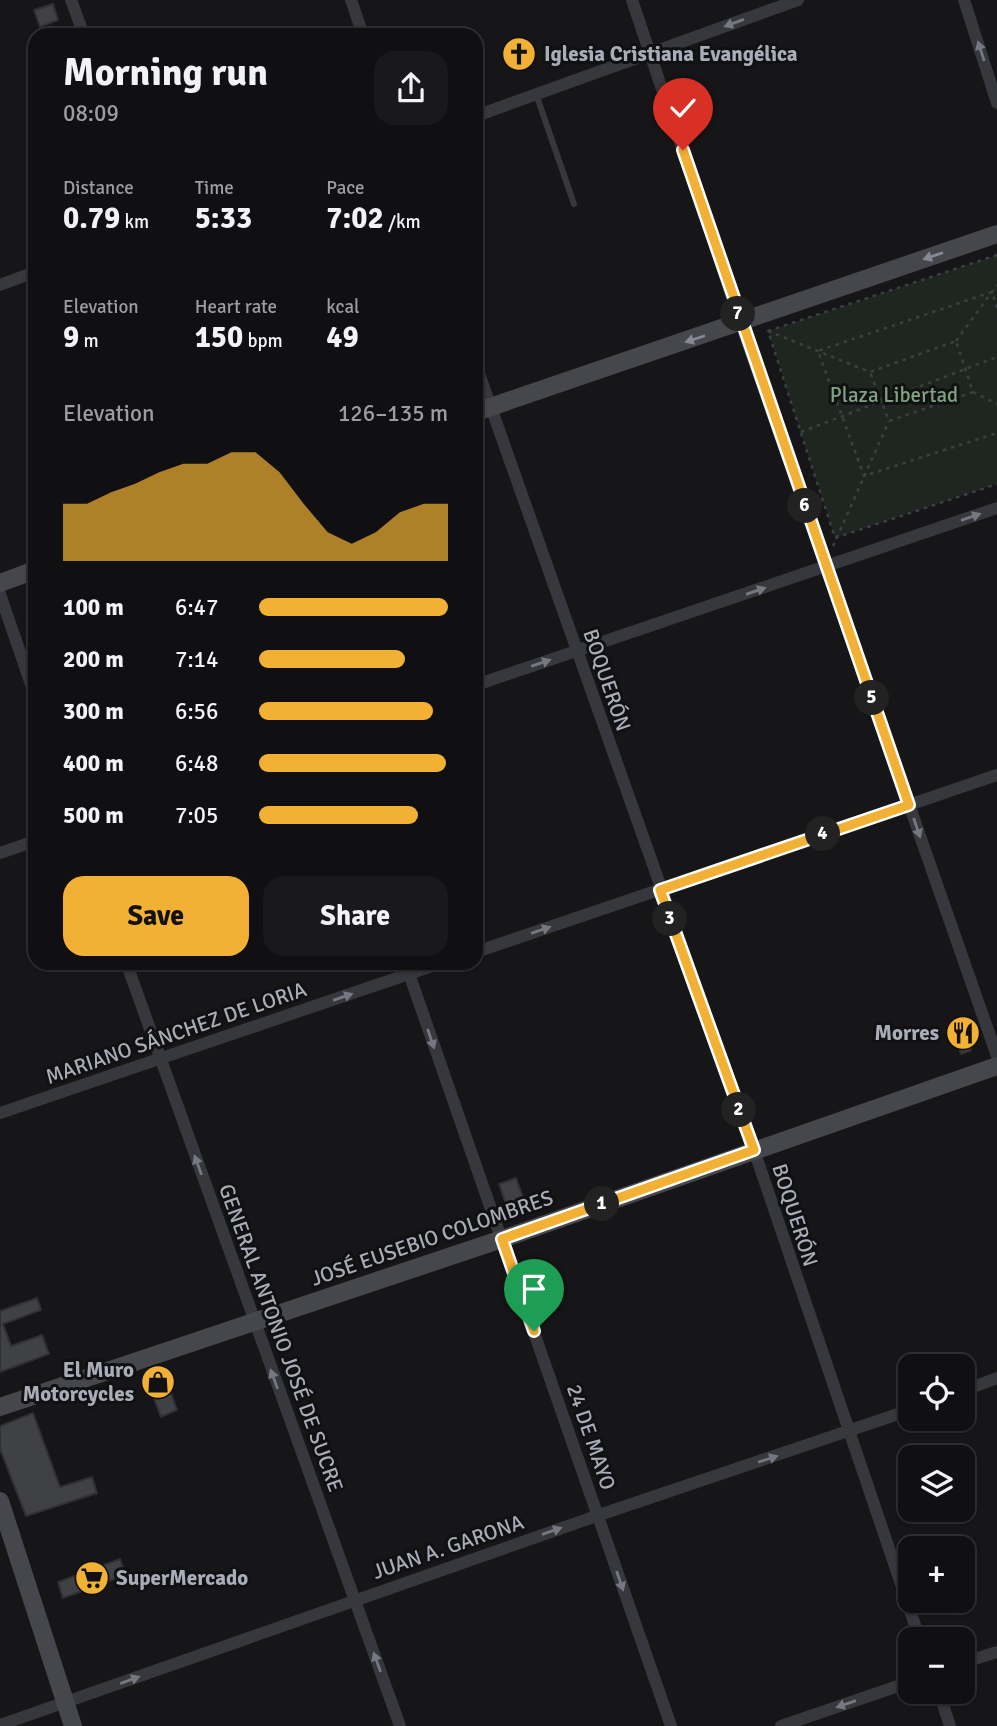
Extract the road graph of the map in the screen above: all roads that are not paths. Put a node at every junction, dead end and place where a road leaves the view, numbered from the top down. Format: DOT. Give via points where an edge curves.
graph roads {
  1 [pos="72,0"];
  2 [pos="351,0"];
  3 [pos="632,0"];
  4 [pos="798,0"];
  5 [pos="964,0"];
  6 [pos="82,28"];
  7 [pos="361,28"];
  8 [pos="650,53"];
  9 [pos="536,94"];
  10 [pos="997,103"];
  11 [pos="483,113"];
  12 [pos="574,204"];
  13 [pos="997,234"];
  14 [pos="28,275"];
  15 [pos="0,285"];
  16 [pos="741,324"];
  17 [pos="483,410"];
  18 [pos="997,508"];
  19 [pos="826,567"];
  20 [pos="28,573"];
  21 [pos="0,583"];
  22 [pos="0,594"];
  23 [pos="576,651"];
  24 [pos="28,676"];
  25 [pos="483,683"];
  26 [pos="997,775"];
  27 [pos="909,805"];
  28 [pos="28,843"];
  29 [pos="0,853"];
  30 [pos="660,890"];
  31 [pos="483,950"];
  32 [pos="129,970"];
  33 [pos="402,970"];
  34 [pos="408,970"];
  35 [pos="997,1056"];
  36 [pos="159,1059"];
  37 [pos="997,1066"];
  38 [pos="0,1113"];
  39 [pos="754,1150"];
  40 [pos="502,1239"];
  41 [pos="253,1322"];
  42 [pos="997,1378"];
  43 [pos="975,1386"];
  44 [pos="0,1407"];
  45 [pos="898,1414"];
  46 [pos="847,1433"];
  47 [pos="0,1501"];
  48 [pos="597,1515"];
  49 [pos="354,1600"];
  50 [pos="915,1627"];
  51 [pos="997,1652"];
  52 [pos="975,1660"];
  53 [pos="898,1686"];
  54 [pos="66,1703"];
  55 [pos="943,1704"];
  56 [pos="0,1725"];
  57 [pos="73,1726"];
  58 [pos="400,1726"];
  59 [pos="671,1726"];
  60 [pos="781,1726"];
  61 [pos="950,1726"];
  1 -- 6 [label="street"];
  2 -- 7 [label="street"];
  3 -- 8 [label="street"];
  4 -- 8 [label="street, one-way"];
  10 -- 5 [label="street, one-way"];
  8 -- 9 [label="street"];
  8 -- 16 [label="street"];
  9 -- 11 [label="street"];
  9 -- 12 [label="lane"];
  13 -- 16 [label="street, one-way"];
  14 -- 15 [label="street"];
  16 -- 17 [label="street, one-way"];
  16 -- 19 [label="street"];
  17 -- 23 [label="street, BOQUERÓN"];
  19 -- 18 [label="street, one-way"];
  23 -- 19 [label="street, one-way"];
  19 -- 27 [label="street"];
  20 -- 21 [label="street"];
  22 -- 24 [label="street"];
  25 -- 23 [label="street, one-way"];
  23 -- 30 [label="street, BOQUERÓN"];
  26 -- 27 [label="street"];
  27 -- 30 [label="street"];
  27 -- 35 [label="street, one-way"];
  28 -- 29 [label="street"];
  31 -- 30 [label="street, one-way"];
  30 -- 39 [label="street, BOQUERÓN"];
  32 -- 36 [label="street, GENERAL ANTONIO JOSÉ DE SUCRE"];
  36 -- 33 [label="street, MARIANO SÁNCHEZ DE LORIA, one-way"];
  34 -- 40 [label="street, 24 DE MAYO, one-way"];
  36 -- 38 [label="street, MARIANO SÁNCHEZ DE LORIA"];
  41 -- 36 [label="street, GENERAL ANTONIO JOSÉ DE SUCRE, one-way"];
  37 -- 39 [label="street, JOSÉ EUSEBIO COLOMBRES"];
  39 -- 40 [label="street, JOSÉ EUSEBIO COLOMBRES"];
  39 -- 46 [label="street, BOQUERÓN"];
  40 -- 41 [label="street, JOSÉ EUSEBIO COLOMBRES"];
  40 -- 48 [label="street, 24 DE MAYO"];
  41 -- 44 [label="street, JOSÉ EUSEBIO COLOMBRES"];
  49 -- 41 [label="street, GENERAL ANTONIO JOSÉ DE SUCRE, one-way"];
  42 -- 43 [label="street"];
  45 -- 46 [label="street, JUAN A. GARONA"];
  48 -- 46 [label="street, JUAN A. GARONA, one-way"];
  46 -- 50 [label="street, BOQUERÓN"];
  47 -- 54 [label="street"];
  49 -- 48 [label="street, JUAN A. GARONA, one-way"];
  48 -- 59 [label="street, 24 DE MAYO, one-way"];
  54 -- 49 [label="street, JUAN A. GARONA, one-way"];
  58 -- 49 [label="street, GENERAL ANTONIO JOSÉ DE SUCRE, one-way"];
  51 -- 52 [label="street"];
  53 -- 60 [label="street, one-way"];
  54 -- 56 [label="street, JUAN A. GARONA"];
  54 -- 57 [label="street"];
  55 -- 61 [label="street"];
}
